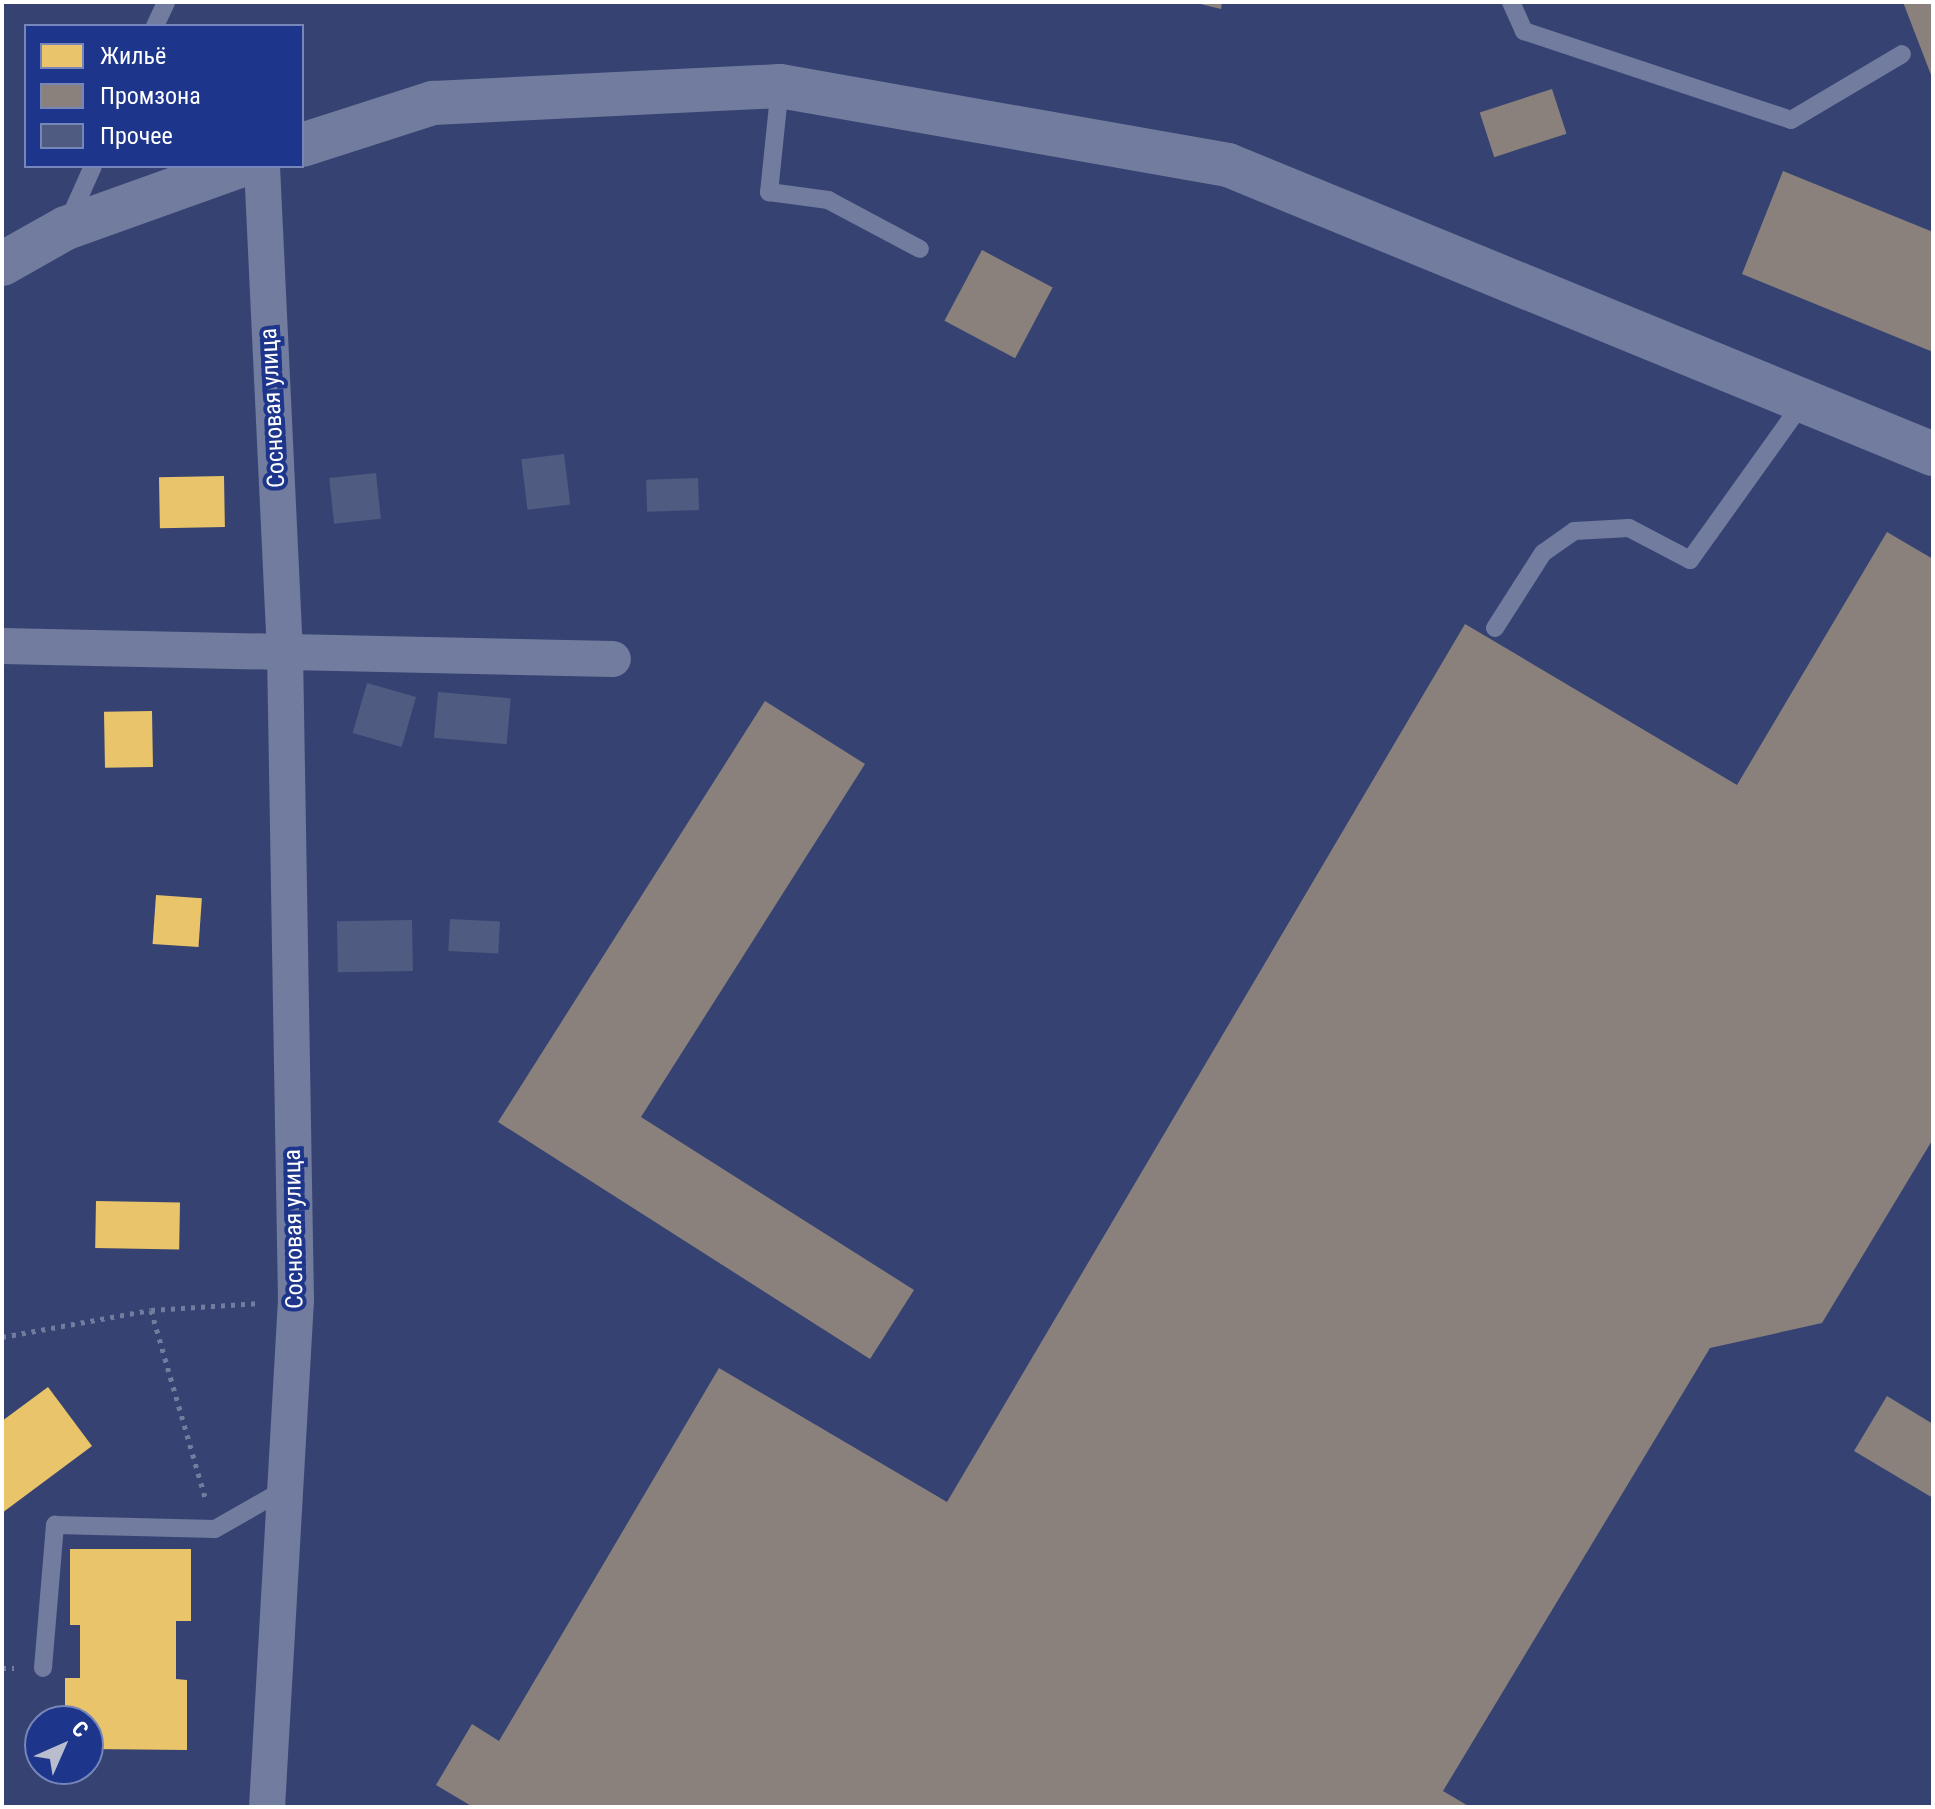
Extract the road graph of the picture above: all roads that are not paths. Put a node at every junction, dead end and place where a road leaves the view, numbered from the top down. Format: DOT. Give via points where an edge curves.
graph roads {
  1 [pos="166,2"];
  2 [pos="1511,2"];
  3 [pos="156,24"];
  4 [pos="1902,54"];
  5 [pos="780,86"];
  6 [pos="304,144"];
  7 [pos="92,168"];
  8 [pos="233,168"];
  9 [pos="262,168"];
  10 [pos="66,228"];
  11 [pos="920,249"];
  12 [pos="2,264"];
  13 [pos="1804,401"];
  14 [pos="1933,454"];
  15 [pos="1495,628"];
  16 [pos="2,646"];
  17 [pos="285,651"];
  18 [pos="613,659"];
  19 [pos="287,1488"];
  20 [pos="43,1668"];
  21 [pos="267,1807"];
  1 -- 3 [label="lane"];
  2 -- 4 [label="lane" via="1524,31 1791,120"];
  5 -- 6 [label="street" via="433,103"];
  5 -- 11 [label="lane" via="769,192 828,200"];
  5 -- 13 [label="street" via="1228,165"];
  7 -- 10 [label="lane"];
  8 -- 10 [label="street"];
  9 -- 17 [label="street, Сосновая улица"];
  10 -- 12 [label="street"];
  13 -- 14 [label="street"];
  13 -- 15 [label="lane" via="1690,560 1629,528 1574,531 1543,553"];
  16 -- 17 [label="street"];
  17 -- 18 [label="street"];
  17 -- 19 [label="street, Сосновая улица" via="296,1300"];
  19 -- 20 [label="lane" via="215,1529 55,1525"];
  19 -- 21 [label="street, Сосновая улица"];
}
